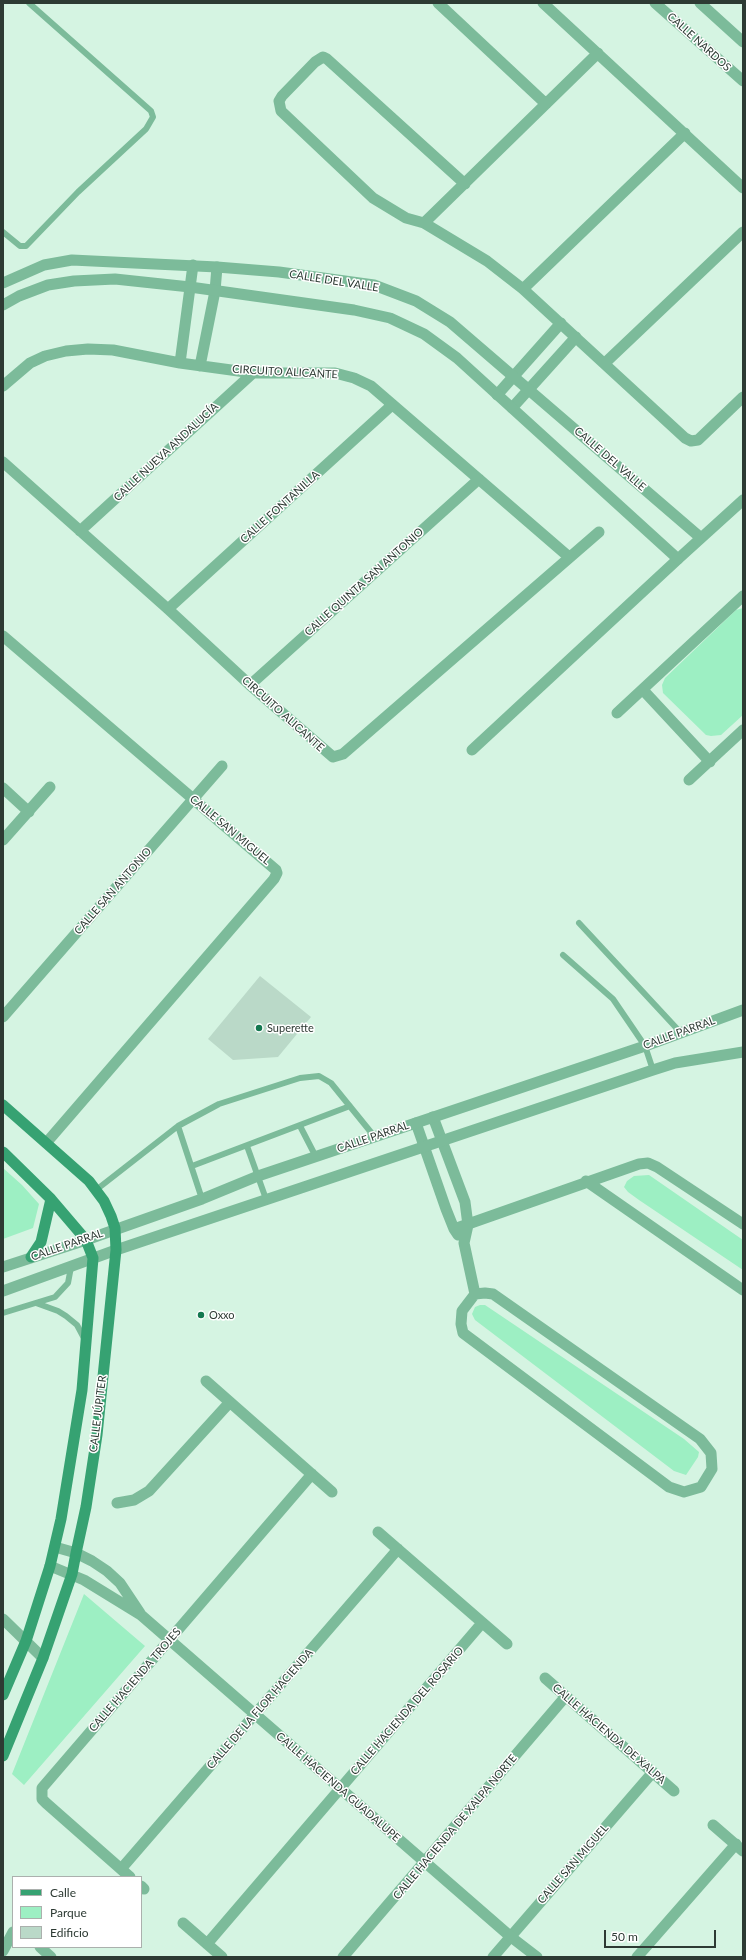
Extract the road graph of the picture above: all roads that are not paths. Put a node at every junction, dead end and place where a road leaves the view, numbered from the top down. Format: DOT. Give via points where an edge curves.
graph roads {
  1 [pos="29,3"];
  2 [pos="438,3"];
  3 [pos="543,3"];
  4 [pos="655,3"];
  5 [pos="700,3"];
  6 [pos="743,42"];
  7 [pos="598,53"];
  8 [pos="743,81"];
  9 [pos="546,104"];
  10 [pos="685,132"];
  11 [pos="465,184"];
  12 [pos="743,188"];
  13 [pos="424,223"];
  14 [pos="3,232"];
  15 [pos="743,232"];
  16 [pos="193,265"];
  17 [pos="217,266"];
  18 [pos="3,283"];
  19 [pos="190,287"];
  20 [pos="523,289"];
  21 [pos="215,290"];
  22 [pos="3,305"];
  23 [pos="561,323"];
  24 [pos="576,337"];
  25 [pos="180,363"];
  26 [pos="605,363"];
  27 [pos="200,366"];
  28 [pos="253,373"];
  29 [pos="514,376"];
  30 [pos="3,386"];
  31 [pos="529,389"];
  32 [pos="497,394"];
  33 [pos="743,396"];
  34 [pos="392,405"];
  35 [pos="512,408"];
  36 [pos="3,462"];
  37 [pos="479,479"];
  38 [pos="743,500"];
  39 [pos="80,531"];
  40 [pos="599,532"];
  41 [pos="701,538"];
  42 [pos="569,557"];
  43 [pos="678,559"];
  44 [pos="743,596"];
  45 [pos="168,608"];
  46 [pos="3,636"];
  47 [pos="250,685"];
  48 [pos="643,690"];
  49 [pos="617,713"];
  50 [pos="743,730"];
  51 [pos="472,750"];
  52 [pos="710,762"];
  53 [pos="222,766"];
  54 [pos="689,780"];
  55 [pos="50,787"];
  56 [pos="3,788"];
  57 [pos="193,799"];
  58 [pos="29,812"];
  59 [pos="3,840"];
  60 [pos="579,923"];
  61 [pos="563,955"];
  62 [pos="743,1010"];
  63 [pos="3,1017"];
  64 [pos="681,1033"];
  65 [pos="645,1046"];
  66 [pos="743,1052"];
  67 [pos="653,1070"];
  68 [pos="3,1105"];
  69 [pos="350,1106"];
  70 [pos="433,1117"];
  71 [pos="416,1123"];
  72 [pos="178,1126"];
  73 [pos="300,1126"];
  74 [pos="374,1136"];
  75 [pos="441,1141"];
  76 [pos="47,1142"];
  77 [pos="247,1146"];
  78 [pos="424,1146"];
  79 [pos="3,1152"];
  80 [pos="316,1157"];
  81 [pos="192,1166"];
  82 [pos="258,1176"];
  83 [pos="586,1181"];
  84 [pos="96,1190"];
  85 [pos="51,1199"];
  86 [pos="202,1199"];
  87 [pos="266,1199"];
  88 [pos="743,1224"];
  89 [pos="468,1225"];
  90 [pos="115,1228"];
  91 [pos="454,1229"];
  92 [pos="86,1240"];
  93 [pos="464,1243"];
  94 [pos="116,1250"];
  95 [pos="31,1257"];
  96 [pos="93,1258"];
  97 [pos="3,1266"];
  98 [pos="71,1267"];
  99 [pos="743,1290"];
  100 [pos="3,1291"];
  101 [pos="475,1294"];
  102 [pos="36,1303"];
  103 [pos="3,1313"];
  104 [pos="87,1345"];
  105 [pos="206,1381"];
  106 [pos="230,1402"];
  107 [pos="312,1474"];
  108 [pos="332,1492"];
  109 [pos="117,1503"];
  110 [pos="378,1532"];
  111 [pos="55,1547"];
  112 [pos="398,1549"];
  113 [pos="76,1553"];
  114 [pos="50,1566"];
  115 [pos="72,1574"];
  116 [pos="141,1615"];
  117 [pos="3,1619"];
  118 [pos="482,1623"];
  119 [pos="170,1640"];
  120 [pos="26,1641"];
  121 [pos="506,1644"];
  122 [pos="43,1658"];
  123 [pos="545,1678"];
  124 [pos="3,1695"];
  125 [pos="566,1696"];
  126 [pos="255,1714"];
  127 [pos="3,1756"];
  128 [pos="653,1772"];
  129 [pos="340,1788"];
  130 [pos="674,1791"];
  131 [pos="713,1825"];
  132 [pos="739,1847"];
  133 [pos="424,1862"];
  134 [pos="121,1869"];
  135 [pos="129,1876"];
  136 [pos="183,1923"];
  137 [pos="12,1934"];
  138 [pos="511,1937"];
  139 [pos="207,1944"];
  140 [pos="41,1948"];
  141 [pos="3,1951"];
  142 [pos="52,1957"];
  143 [pos="222,1957"];
  144 [pos="343,1957"];
  145 [pos="493,1957"];
  146 [pos="537,1957"];
  147 [pos="638,1957"];
  1 -- 14 [label="lane" via="151,111 153,117 146,129 78,192 26,246 20,246"];
  2 -- 9 [label="street"];
  3 -- 7 [label="street"];
  4 -- 8 [label="street, CALLE NARDOS"];
  5 -- 6 [label="street"];
  7 -- 9 [label="street"];
  7 -- 10 [label="street"];
  9 -- 11 [label="street"];
  10 -- 12 [label="street"];
  10 -- 20 [label="street"];
  11 -- 13 [label="street"];
  11 -- 13 [label="street" via="331,61 323,57 315,62 282,96 278,106 281,111 374,198 406,218"];
  13 -- 20 [label="street" via="487,261"];
  15 -- 26 [label="street"];
  16 -- 17 [label="street, CALLE DEL VALLE"];
  16 -- 18 [label="street, CALLE DEL VALLE" via="72,260 44,265"];
  16 -- 19 [label="street"];
  17 -- 21 [label="street"];
  17 -- 29 [label="street, CALLE DEL VALLE" via="374,285 416,301 450,322"];
  19 -- 21 [label="street"];
  19 -- 22 [label="street" via="115,279 74,281 48,285"];
  19 -- 25 [label="street"];
  20 -- 23 [label="street"];
  21 -- 27 [label="street"];
  21 -- 32 [label="street" via="354,310 390,318 424,334 457,358"];
  23 -- 24 [label="street"];
  23 -- 29 [label="street"];
  24 -- 26 [label="street"];
  24 -- 31 [label="street"];
  25 -- 27 [label="street, CIRCUITO ALICANTE"];
  25 -- 30 [label="street, CIRCUITO ALICANTE" via="113,350 66,351 30,363"];
  26 -- 33 [label="street" via="691,441 698,440"];
  27 -- 28 [label="street, CIRCUITO ALICANTE"];
  28 -- 34 [label="street, CIRCUITO ALICANTE" via="335,373 371,386"];
  28 -- 39 [label="street, CALLE NUEVA ANDALUCÍA"];
  29 -- 31 [label="street, CALLE DEL VALLE"];
  29 -- 32 [label="street"];
  31 -- 35 [label="street"];
  31 -- 41 [label="street, CALLE DEL VALLE"];
  32 -- 35 [label="street"];
  34 -- 37 [label="street, CIRCUITO ALICANTE"];
  34 -- 45 [label="street, CALLE FONTANILLA"];
  35 -- 43 [label="street"];
  36 -- 39 [label="street, CIRCUITO ALICANTE"];
  37 -- 42 [label="street, CIRCUITO ALICANTE"];
  37 -- 47 [label="street, CALLE QUINTA SAN ANTONIO"];
  38 -- 41 [label="street"];
  39 -- 45 [label="street, CIRCUITO ALICANTE"];
  40 -- 42 [label="street, CIRCUITO ALICANTE"];
  41 -- 43 [label="street"];
  42 -- 47 [label="street, CIRCUITO ALICANTE" via="338,757 327,754"];
  43 -- 51 [label="street"];
  44 -- 48 [label="street"];
  45 -- 47 [label="street, CIRCUITO ALICANTE"];
  46 -- 57 [label="street, CALLE SAN MIGUEL"];
  48 -- 49 [label="street"];
  48 -- 52 [label="street"];
  50 -- 52 [label="street"];
  52 -- 54 [label="street"];
  53 -- 57 [label="street, CALLE SAN ANTONIO"];
  55 -- 58 [label="street"];
  56 -- 58 [label="street"];
  57 -- 63 [label="street, CALLE SAN ANTONIO"];
  57 -- 76 [label="street, CALLE SAN MIGUEL" via="276,870 276,875"];
  58 -- 59 [label="street"];
  60 -- 64 [label="lane"];
  61 -- 65 [label="lane" via="613,999"];
  62 -- 64 [label="street, CALLE PARRAL"];
  64 -- 65 [label="street, CALLE PARRAL"];
  65 -- 67 [label="lane"];
  65 -- 70 [label="street, CALLE PARRAL"];
  66 -- 67 [label="street, CALLE PARRAL" via="675,1063"];
  67 -- 75 [label="street, CALLE PARRAL"];
  68 -- 76 [label="main road, CALLE JÚPITER"];
  69 -- 72 [label="lane" via="332,1083 319,1076 300,1078 219,1104"];
  69 -- 73 [label="lane"];
  69 -- 74 [label="lane"];
  70 -- 71 [label="street, CALLE PARRAL"];
  70 -- 75 [label="street"];
  71 -- 74 [label="street, CALLE PARRAL"];
  71 -- 78 [label="street"];
  72 -- 81 [label="lane"];
  72 -- 84 [label="lane"];
  73 -- 77 [label="lane"];
  73 -- 80 [label="lane"];
  74 -- 80 [label="street, CALLE PARRAL"];
  75 -- 78 [label="street, CALLE PARRAL"];
  75 -- 89 [label="street" via="465,1202"];
  76 -- 84 [label="main road, CALLE JÚPITER"];
  77 -- 81 [label="lane"];
  77 -- 82 [label="lane"];
  78 -- 87 [label="street, CALLE PARRAL"];
  78 -- 91 [label="street"];
  79 -- 85 [label="main road, CALLE JÚPITER"];
  80 -- 82 [label="street, CALLE PARRAL"];
  81 -- 86 [label="lane"];
  82 -- 86 [label="street, CALLE PARRAL"];
  82 -- 87 [label="lane"];
  83 -- 88 [label="street" via="648,1163"];
  83 -- 89 [label="street"];
  83 -- 99 [label="street"];
  84 -- 90 [label="main road, CALLE JÚPITER" via="104,1201"];
  85 -- 92 [label="main road, CALLE JÚPITER"];
  85 -- 95 [label="main road" via="41,1242"];
  86 -- 90 [label="street, CALLE PARRAL"];
  87 -- 94 [label="street, CALLE PARRAL"];
  89 -- 91 [label="street"];
  89 -- 93 [label="street"];
  90 -- 92 [label="street, CALLE PARRAL"];
  90 -- 94 [label="main road, CALLE JÚPITER"];
  91 -- 93 [label="street"];
  92 -- 95 [label="street, CALLE PARRAL"];
  92 -- 96 [label="main road, CALLE JÚPITER"];
  93 -- 101 [label="street"];
  94 -- 96 [label="street, CALLE PARRAL"];
  94 -- 113 [label="main road, CALLE JÚPITER" via="96,1435 86,1507"];
  95 -- 97 [label="street, CALLE PARRAL"];
  96 -- 98 [label="street, CALLE PARRAL"];
  96 -- 104 [label="main road, CALLE JÚPITER"];
  98 -- 100 [label="street, CALLE PARRAL"];
  98 -- 102 [label="lane" via="68,1283 60,1293"];
  101 -- 101 [label="street" via="493,1294 700,1439 711,1453 712,1469 700,1486 684,1492 669,1487 463,1333 462,1311"];
  102 -- 103 [label="lane"];
  102 -- 104 [label="lane" via="58,1311 77,1325"];
  104 -- 111 [label="main road, CALLE JÚPITER" via="71,1462"];
  105 -- 106 [label="street"];
  106 -- 107 [label="street"];
  106 -- 109 [label="street" via="149,1491 134,1500"];
  107 -- 108 [label="street"];
  107 -- 119 [label="street, CALLE HACIENDA TROJES"];
  110 -- 112 [label="street"];
  111 -- 113 [label="street, CALLE HACIENDA GUADALUPE"];
  111 -- 114 [label="main road, CALLE JÚPITER"];
  112 -- 118 [label="street"];
  112 -- 126 [label="street, CALLE DE LA FLOR HACIENDA"];
  113 -- 115 [label="main road, CALLE JÚPITER"];
  113 -- 116 [label="street, CALLE HACIENDA GUADALUPE" via="97,1564 120,1583"];
  114 -- 115 [label="street, CALLE HACIENDA GUADALUPE"];
  114 -- 120 [label="main road, CALLE JÚPITER"];
  115 -- 116 [label="street, CALLE HACIENDA GUADALUPE"];
  115 -- 122 [label="main road, CALLE JÚPITER"];
  116 -- 119 [label="street, CALLE HACIENDA GUADALUPE"];
  117 -- 120 [label="street"];
  118 -- 121 [label="street"];
  118 -- 129 [label="street, CALLE HACIENDA DEL ROSARIO"];
  119 -- 126 [label="street, CALLE HACIENDA GUADALUPE"];
  119 -- 134 [label="street, CALLE HACIENDA TROJES" via="42,1788 42,1799"];
  120 -- 122 [label="street"];
  120 -- 124 [label="main road, CALLE JÚPITER"];
  122 -- 127 [label="main road, CALLE JÚPITER"];
  123 -- 125 [label="street, CALLE HACIENDA DE XALPA"];
  125 -- 128 [label="street, CALLE HACIENDA DE XALPA"];
  125 -- 133 [label="street, CALLE HACIENDA DE XALPA NORTE"];
  126 -- 129 [label="street, CALLE HACIENDA GUADALUPE"];
  126 -- 134 [label="street, CALLE DE LA FLOR HACIENDA"];
  128 -- 130 [label="street, CALLE HACIENDA DE XALPA"];
  128 -- 138 [label="street, CALLE SAN MIGUEL"];
  129 -- 133 [label="street, CALLE HACIENDA GUADALUPE"];
  129 -- 139 [label="street, CALLE HACIENDA DEL ROSARIO"];
  131 -- 132 [label="street"];
  132 -- 147 [label="street"];
  133 -- 138 [label="street, CALLE HACIENDA GUADALUPE"];
  133 -- 144 [label="street, CALLE HACIENDA DE XALPA NORTE"];
  134 -- 135 [label="street, CALLE HACIENDA TROJES"];
  136 -- 139 [label="street"];
  137 -- 141 [label="street"];
  138 -- 145 [label="street, CALLE SAN MIGUEL"];
  138 -- 146 [label="street, CALLE HACIENDA GUADALUPE"];
  139 -- 143 [label="street"];
  140 -- 142 [label="street"];
}
